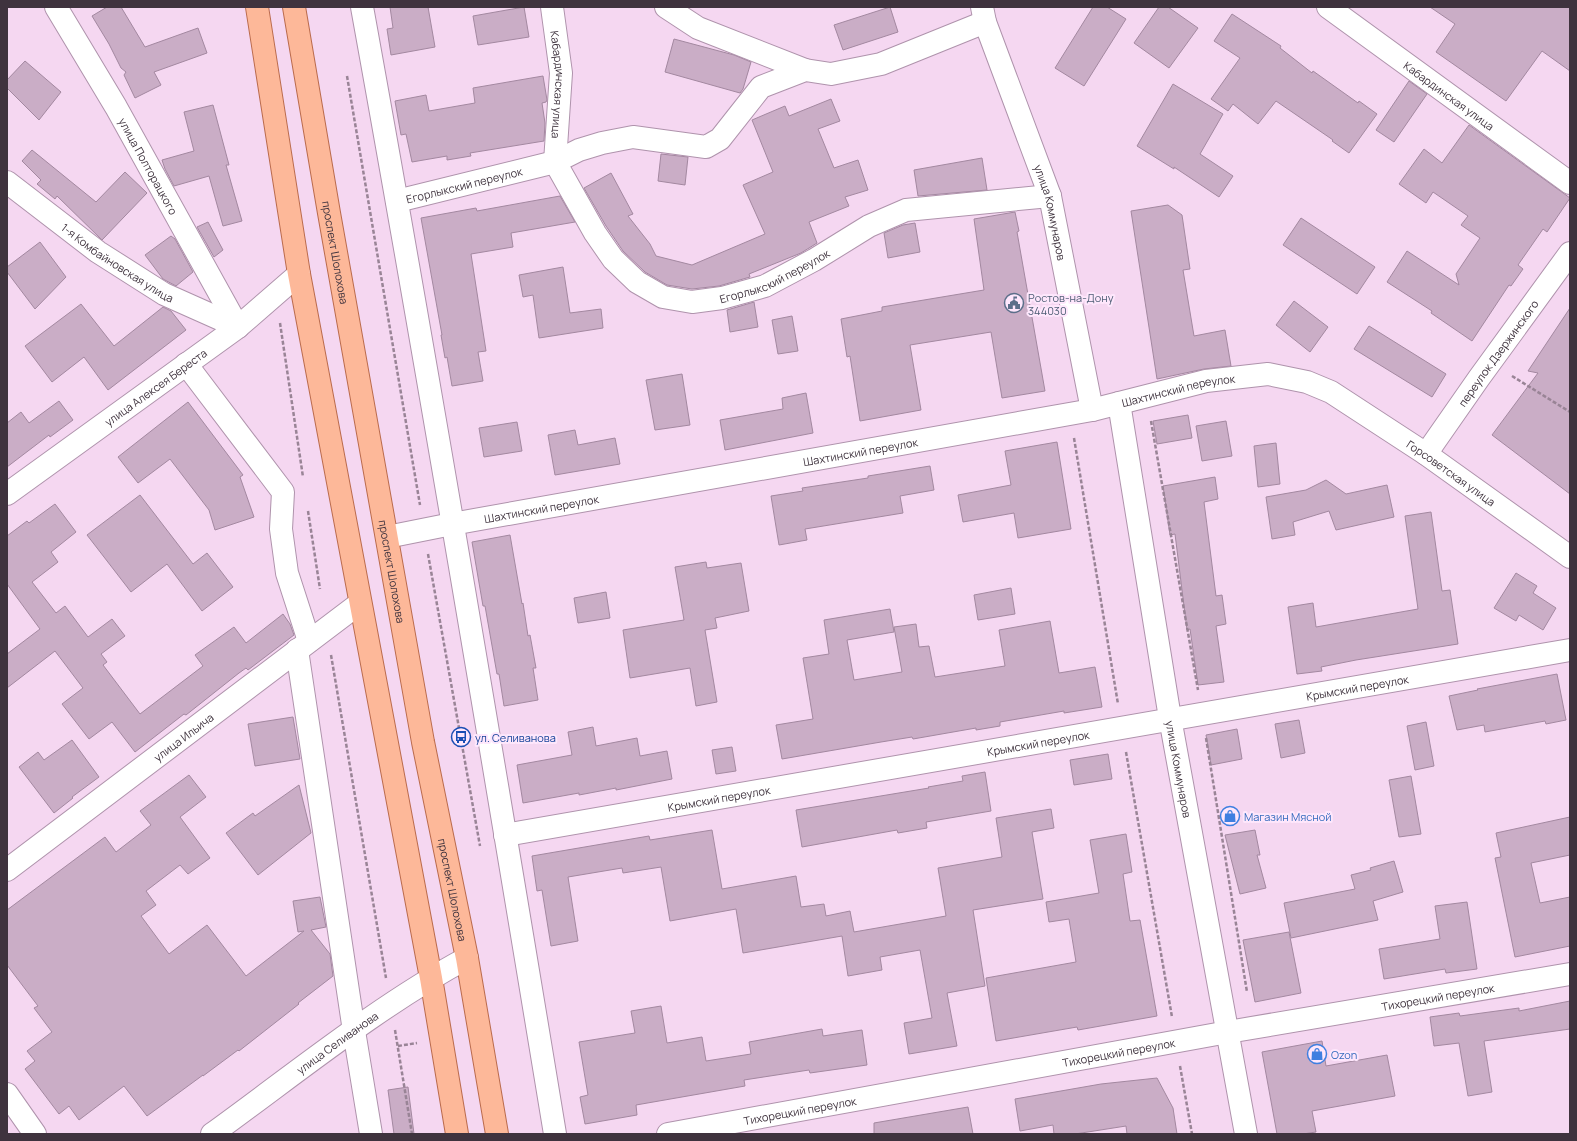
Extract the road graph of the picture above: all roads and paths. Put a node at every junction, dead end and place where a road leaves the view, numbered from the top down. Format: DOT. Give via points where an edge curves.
graph roads {
  1 [pos="56,7"];
  2 [pos="257,7"];
  3 [pos="294,7"];
  4 [pos="362,7"];
  5 [pos="552,7"];
  6 [pos="666,7"];
  7 [pos="1328,7"];
  8 [pos="984,15"];
  9 [pos="805,70"];
  10 [pos="347,75"];
  11 [pos="555,162"];
  12 [pos="7,182"];
  13 [pos="1570,184"];
  14 [pos="1050,196"];
  15 [pos="397,201"];
  16 [pos="1570,253"];
  17 [pos="299,274"];
  18 [pos="276,295"];
  19 [pos="238,327"];
  20 [pos="1491,363"];
  21 [pos="186,364"];
  22 [pos="1331,392"];
  23 [pos="1147,396"];
  24 [pos="1119,403"];
  25 [pos="1092,410"];
  26 [pos="1570,412"];
  27 [pos="1070,414"];
  28 [pos="1426,454"];
  29 [pos="304,481"];
  30 [pos="7,494"];
  31 [pos="307,504"];
  32 [pos="452,524"];
  33 [pos="424,530"];
  34 [pos="387,537"];
  35 [pos="1567,549"];
  36 [pos="320,589"];
  37 [pos="360,603"];
  38 [pos="311,639"];
  39 [pos="1570,650"];
  40 [pos="1202,713"];
  41 [pos="1170,718"];
  42 [pos="1122,727"];
  43 [pos="505,835"];
  44 [pos="480,848"];
  45 [pos="7,870"];
  46 [pos="467,958"];
  47 [pos="1570,974"];
  48 [pos="431,978"];
  49 [pos="390,1006"];
  50 [pos="1253,1028"];
  51 [pos="354,1031"];
  52 [pos="1228,1032"];
  53 [pos="1176,1042"];
  54 [pos="7,1094"];
  55 [pos="35,1134"];
  56 [pos="212,1134"];
  57 [pos="371,1134"];
  58 [pos="412,1134"];
  59 [pos="458,1134"];
  60 [pos="497,1134"];
  61 [pos="555,1134"];
  62 [pos="668,1134"];
  63 [pos="1192,1134"];
  64 [pos="1246,1134"];
  1 -- 19 [label="street, улица Полторацкого" via="116,107"];
  2 -- 17 [label="main road"];
  3 -- 34 [label="main road, проспект Шолохова"];
  4 -- 15 [label="street"];
  5 -- 11 [label="street, Кабардинская улица" via="561,73"];
  6 -- 9 [label="street" via="698,28"];
  7 -- 13 [label="street, Кабардинская улица"];
  8 -- 9 [label="street, Егорлыкский переулок" via="881,64 831,74"];
  8 -- 14 [label="street, улица Коммунаров"];
  9 -- 11 [label="street, Егорлыкский переулок" via="761,87 720,139 706,147 633,136 579,150"];
  10 -- 33 [label="path"];
  11 -- 14 [label="street, Егорлыкский переулок" via="595,233 613,259 637,282 663,297 692,302 722,298 765,286 870,226 906,210"];
  11 -- 15 [label="street, Егорлыкский переулок"];
  12 -- 19 [label="street, 1-я Комбайновская улица" via="98,252 157,289"];
  14 -- 25 [label="street, улица Коммунаров"];
  15 -- 32 [label="street"];
  16 -- 20 [label="street, переулок Дзержинского"];
  17 -- 18 [label="street, улица Алексея Береста"];
  17 -- 37 [label="main road"];
  18 -- 19 [label="street, улица Алексея Береста"];
  18 -- 29 [label="path"];
  19 -- 21 [label="street, улица Алексея Береста"];
  20 -- 26 [label="path"];
  20 -- 28 [label="street, переулок Дзержинского"];
  21 -- 30 [label="street, улица Алексея Береста"];
  21 -- 38 [label="street" via="283,492 282,529 287,573"];
  22 -- 23 [label="street, Шахтинский переулок" via="1307,382 1268,374 1206,381"];
  22 -- 28 [label="street, Горсоветская улица"];
  23 -- 24 [label="street, Шахтинский переулок"];
  23 -- 40 [label="path"];
  24 -- 25 [label="street, Шахтинский переулок"];
  24 -- 41 [label="street, улица Коммунаров"];
  25 -- 27 [label="street, Шахтинский переулок"];
  27 -- 32 [label="street, Шахтинский переулок"];
  27 -- 42 [label="path"];
  28 -- 35 [label="street, Горсоветская улица"];
  31 -- 36 [label="path"];
  32 -- 33 [label="street, Шахтинский переулок"];
  32 -- 43 [label="street"];
  33 -- 34 [label="street, Шахтинский переулок"];
  33 -- 44 [label="path"];
  34 -- 46 [label="main road, проспект Шолохова"];
  37 -- 38 [label="street, улица Ильича"];
  37 -- 48 [label="main road"];
  38 -- 45 [label="street, улица Ильича"];
  38 -- 49 [label="path"];
  38 -- 51 [label="street"];
  39 -- 40 [label="street, Крымский переулок"];
  40 -- 41 [label="street, Крымский переулок"];
  40 -- 50 [label="path"];
  41 -- 42 [label="street, Крымский переулок"];
  41 -- 52 [label="street, улица Коммунаров"];
  42 -- 43 [label="street, Крымский переулок"];
  42 -- 53 [label="path"];
  43 -- 61 [label="street"];
  46 -- 48 [label="street, улица Селиванова"];
  46 -- 60 [label="main road, проспект Шолохова"];
  47 -- 50 [label="street, Тихорецкий переулок"];
  48 -- 49 [label="street, улица Селиванова"];
  48 -- 59 [label="main road"];
  49 -- 51 [label="street, улица Селиванова"];
  49 -- 58 [label="path"];
  50 -- 52 [label="street, Тихорецкий переулок"];
  51 -- 56 [label="street, улица Селиванова"];
  51 -- 57 [label="street"];
  52 -- 53 [label="street, Тихорецкий переулок"];
  52 -- 64 [label="street, улица Коммунаров"];
  53 -- 62 [label="street, Тихорецкий переулок"];
  53 -- 63 [label="path"];
  54 -- 55 [label="street"];
}
